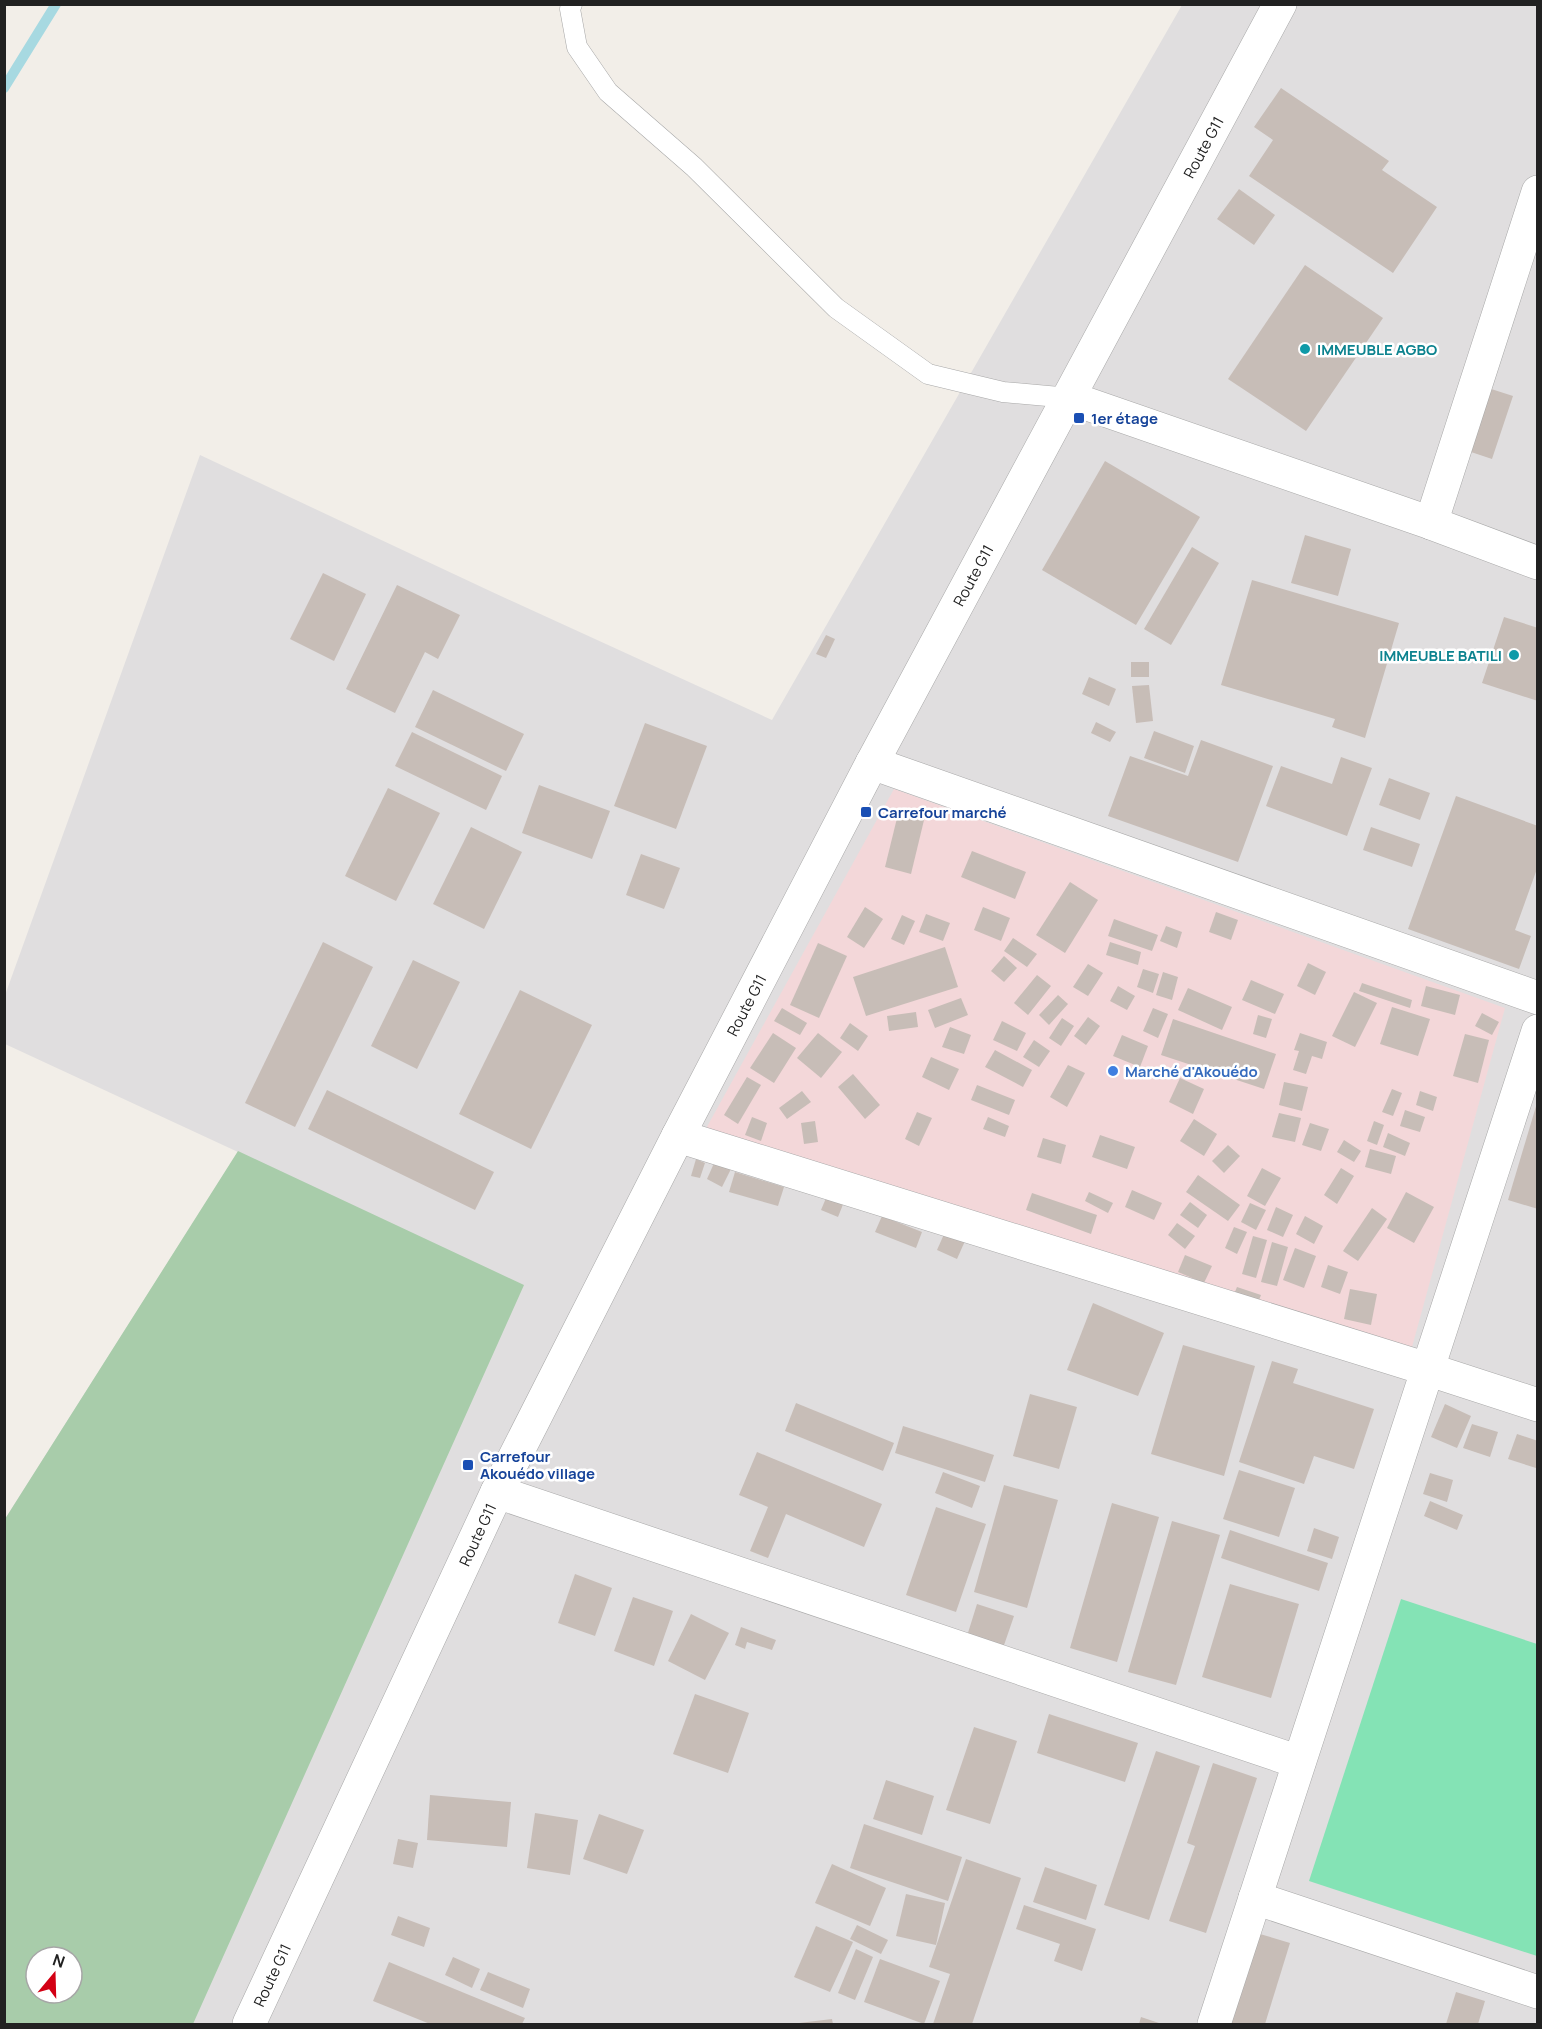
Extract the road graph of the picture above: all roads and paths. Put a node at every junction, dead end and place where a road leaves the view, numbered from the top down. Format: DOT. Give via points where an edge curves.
graph roads {
  1 [pos="572,4"];
  2 [pos="1280,4"];
  3 [pos="1538,192"];
  4 [pos="1070,398"];
  5 [pos="1431,524"];
  6 [pos="1538,563"];
  7 [pos="872,763"];
  8 [pos="1538,998"];
  9 [pos="1538,1031"];
  10 [pos="678,1136"];
  11 [pos="1427,1369"];
  12 [pos="1538,1405"];
  13 [pos="497,1492"];
  14 [pos="1299,1762"];
  15 [pos="1255,1898"];
  16 [pos="1538,1992"];
  17 [pos="249,2025"];
  18 [pos="1214,2025"];
  1 -- 4 [label="lane" via="576,47 608,92 694,166 836,308 928,374 1003,392"];
  2 -- 4 [label="street, Route G11"];
  3 -- 5 [label="street"];
  4 -- 5 [label="street"];
  4 -- 7 [label="street, Route G11"];
  5 -- 6 [label="street"];
  7 -- 8 [label="street"];
  7 -- 10 [label="street, Route G11"];
  9 -- 11 [label="street"];
  10 -- 11 [label="street"];
  10 -- 13 [label="street, Route G11"];
  11 -- 12 [label="street"];
  11 -- 14 [label="street"];
  13 -- 14 [label="street"];
  13 -- 17 [label="street, Route G11"];
  14 -- 15 [label="street"];
  15 -- 16 [label="street"];
  15 -- 18 [label="street"];
}
